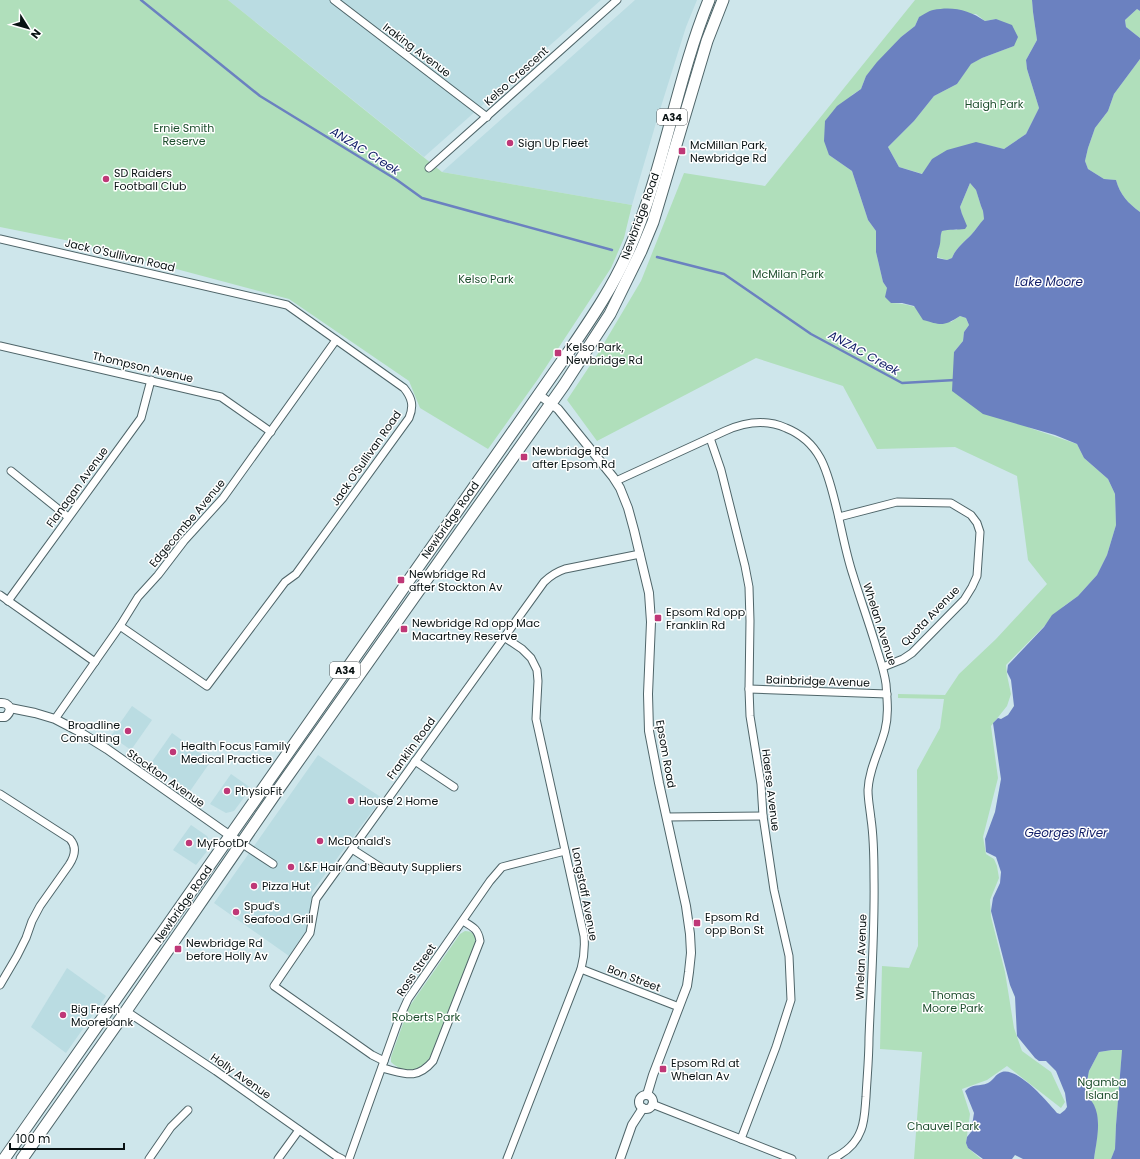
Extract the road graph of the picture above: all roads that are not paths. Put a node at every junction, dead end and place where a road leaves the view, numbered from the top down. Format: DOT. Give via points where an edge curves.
graph roads {
  1 [pos="334,0"];
  2 [pos="617,0"];
  3 [pos="709,0"];
  4 [pos="723,0"];
  5 [pos="487,117"];
  6 [pos="429,168"];
  7 [pos="0,239"];
  8 [pos="336,340"];
  9 [pos="0,346"];
  10 [pos="151,380"];
  11 [pos="538,394"];
  12 [pos="551,403"];
  13 [pos="271,432"];
  14 [pos="710,438"];
  15 [pos="11,471"];
  16 [pos="616,482"];
  17 [pos="68,517"];
  18 [pos="839,517"];
  19 [pos="640,554"];
  20 [pos="0,595"];
  21 [pos="8,601"];
  22 [pos="120,626"];
  23 [pos="504,637"];
  24 [pos="95,662"];
  25 [pos="883,668"];
  26 [pos="749,690"];
  27 [pos="887,694"];
  28 [pos="0,703"];
  29 [pos="10,708"];
  30 [pos="0,718"];
  31 [pos="55,719"];
  32 [pos="415,762"];
  33 [pos="454,787"];
  34 [pos="0,794"];
  35 [pos="763,816"];
  36 [pos="667,817"];
  37 [pos="230,835"];
  38 [pos="241,843"];
  39 [pos="352,849"];
  40 [pos="565,851"];
  41 [pos="272,864"];
  42 [pos="380,867"];
  43 [pos="463,921"];
  44 [pos="581,969"];
  45 [pos="0,985"];
  46 [pos="679,1007"];
  47 [pos="126,1011"];
  48 [pos="383,1064"];
  49 [pos="647,1095"];
  50 [pos="652,1104"];
  51 [pos="643,1108"];
  52 [pos="188,1110"];
  53 [pos="299,1130"];
  54 [pos="741,1139"];
  55 [pos="844,1157"];
  56 [pos="4,1159"];
  57 [pos="22,1159"];
  58 [pos="148,1159"];
  59 [pos="278,1159"];
  60 [pos="342,1159"];
  61 [pos="349,1159"];
  62 [pos="507,1159"];
  63 [pos="620,1159"];
  64 [pos="792,1159"];
  65 [pos="832,1159"];
  1 -- 5 [label="street, Iraking Avenue"];
  2 -- 5 [label="street, Kelso Crescent"];
  3 -- 11 [label="highway, Newbridge Road / A34" via="635,235 593,316"];
  4 -- 12 [label="highway, Newbridge Road / A34" via="707,41 646,239 610,314"];
  5 -- 6 [label="street, Kelso Crescent"];
  7 -- 8 [label="street, Jack O'Sullivan Road" via="287,305"];
  8 -- 13 [label="street, Edgecombe Avenue"];
  8 -- 22 [label="street, Jack O'Sullivan Road" via="404,388 413,406 409,418 296,574 285,582 207,686"];
  9 -- 10 [label="street, Thompson Avenue"];
  10 -- 13 [label="street, Thompson Avenue" via="221,397"];
  10 -- 17 [label="street, Flanagan Avenue" via="141,418"];
  11 -- 12 [label="street, Epsom Road"];
  11 -- 37 [label="highway, Newbridge Road / A34"];
  12 -- 16 [label="street, Epsom Road"];
  12 -- 38 [label="highway, Newbridge Road / A34"];
  13 -- 22 [label="street, Edgecombe Avenue" via="223,498 138,598"];
  14 -- 16 [label="street, Whelan Avenue"];
  14 -- 18 [label="street, Whelan Avenue" via="739,425 751,423 780,425 797,433 810,443 828,472"];
  14 -- 26 [label="street, Haerse Avenue" via="721,470 749,587"];
  15 -- 17 [label="street"];
  16 -- 19 [label="street, Epsom Road" via="628,508"];
  17 -- 21 [label="street, Flanagan Avenue"];
  18 -- 25 [label="street, Whelan Avenue" via="852,574"];
  18 -- 25 [label="street, Quota Avenue" via="898,502 951,503 971,516 980,532 977,576 964,600 912,653"];
  19 -- 23 [label="street, Franklin Road" via="565,569 550,576"];
  19 -- 36 [label="street, Epsom Road" via="651,614 649,731"];
  20 -- 21 [label="street"];
  21 -- 24 [label="street"];
  22 -- 24 [label="street, Edgecombe Avenue"];
  23 -- 32 [label="street, Franklin Road"];
  23 -- 40 [label="street, Longstaff Avenue" via="522,648 531,658 536,670 536,719"];
  24 -- 31 [label="street, Edgecombe Avenue"];
  25 -- 27 [label="street, Whelan Avenue"];
  26 -- 27 [label="street, Bainbridge Avenue"];
  26 -- 35 [label="street, Haerse Avenue"];
  27 -- 55 [label="street, Whelan Avenue" via="886,724 870,772 868,789 872,820 874,917 864,1116 861,1130"];
  28 -- 29 [label="street, Stockton Avenue" via="8,704"];
  29 -- 30 [label="street" via="8,716"];
  29 -- 31 [label="street, Stockton Avenue"];
  31 -- 37 [label="street, Stockton Avenue" via="107,749"];
  32 -- 33 [label="street"];
  32 -- 39 [label="street, Franklin Road"];
  34 -- 45 [label="street" via="70,839 78,849 40,906 17,956"];
  35 -- 36 [label="street"];
  35 -- 54 [label="street, Haerse Avenue" via="774,890 789,956 791,1000"];
  36 -- 46 [label="street, Epsom Road" via="690,934 690,972"];
  37 -- 38 [label="street, Stockton Avenue"];
  37 -- 56 [label="highway, Newbridge Road / A34"];
  38 -- 41 [label="street"];
  38 -- 47 [label="highway, Newbridge Road / A34"];
  39 -- 42 [label="street"];
  39 -- 48 [label="street, Franklin Road" via="316,899 310,932 274,986"];
  40 -- 43 [label="street, Ross Street" via="502,867"];
  40 -- 44 [label="street, Longstaff Avenue" via="584,936"];
  43 -- 48 [label="street, Ross Street" via="408,1000"];
  43 -- 48 [label="street" via="479,933 480,941 433,1061 427,1068 410,1075"];
  44 -- 46 [label="street, Bon Street"];
  44 -- 62 [label="street, Longstaff Avenue"];
  46 -- 49 [label="street, Epsom Road"];
  47 -- 53 [label="street, Holly Avenue"];
  47 -- 57 [label="highway, Newbridge Road / A34"];
  48 -- 61 [label="street, Ross Street"];
  49 -- 50 [label="street" via="652,1098"];
  49 -- 51 [label="street" via="640,1100"];
  50 -- 51 [label="street" via="650,1108"];
  50 -- 54 [label="street"];
  51 -- 63 [label="street" via="632,1125"];
  52 -- 58 [label="street" via="171,1127"];
  53 -- 59 [label="street"];
  53 -- 60 [label="street, Holly Avenue"];
  54 -- 64 [label="street"];
  55 -- 65 [label="street, Whelan Avenue"];
}
